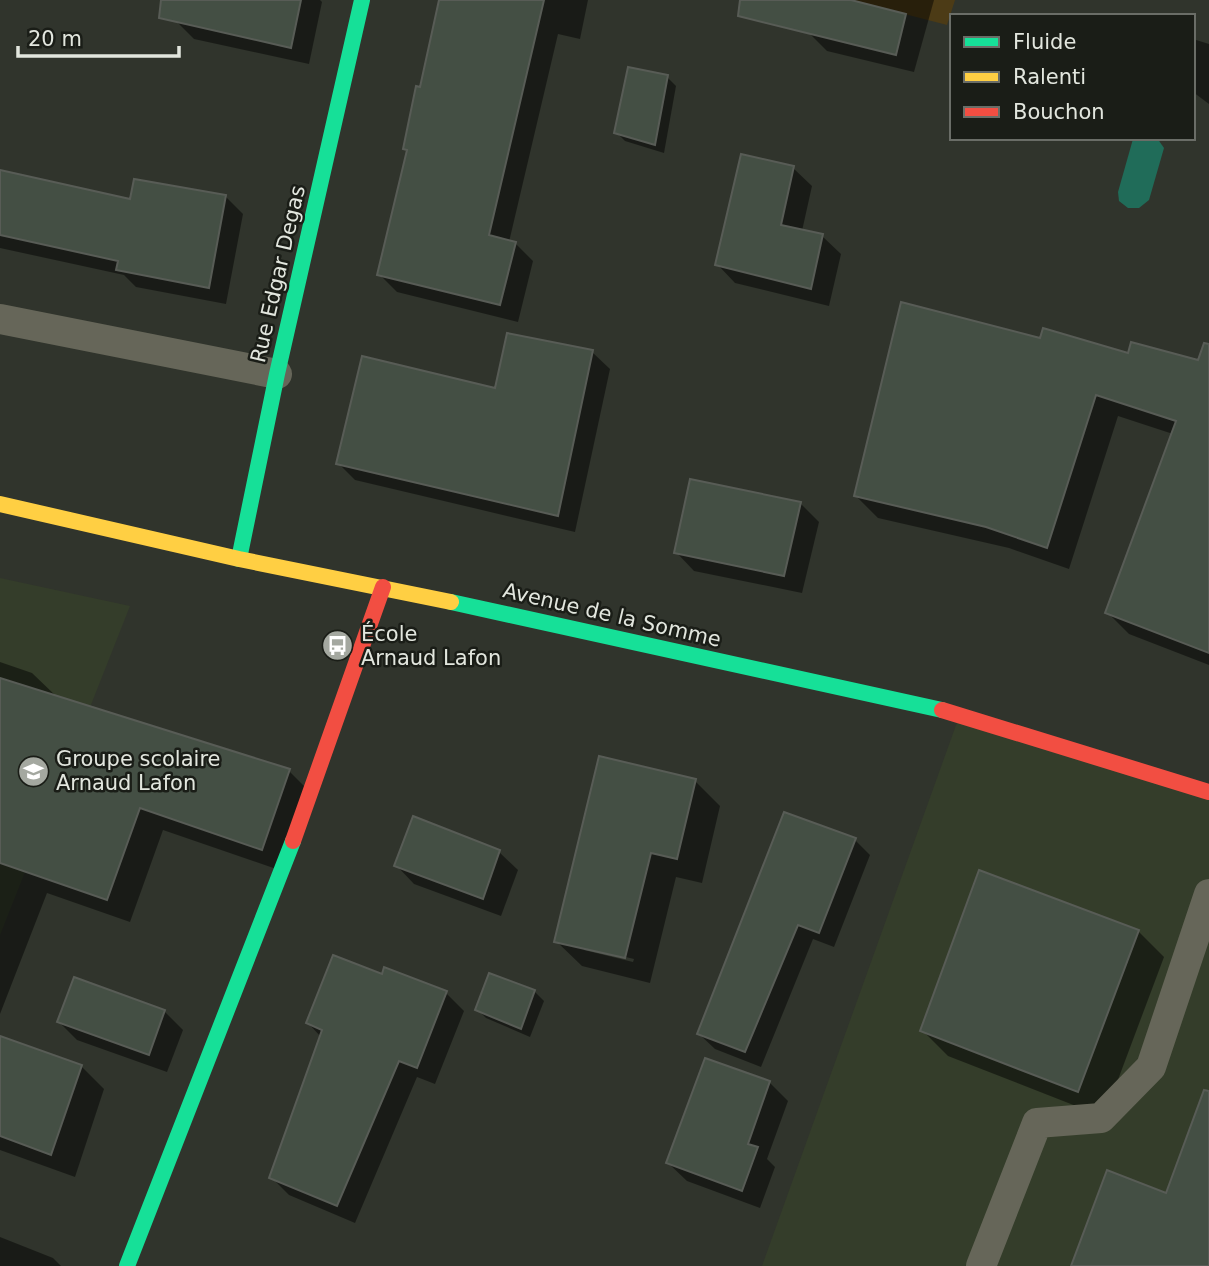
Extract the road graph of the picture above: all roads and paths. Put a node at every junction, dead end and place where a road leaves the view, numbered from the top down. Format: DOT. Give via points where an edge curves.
graph roads {
  1 [pos="362,0"];
  2 [pos="0,319"];
  3 [pos="277,374"];
  4 [pos="0,504"];
  5 [pos="239,559"];
  6 [pos="383,587"];
  7 [pos="1209,792"];
  8 [pos="1209,894"];
  9 [pos="127,1266"];
  10 [pos="981,1266"];
  1 -- 3 [label="street, Rue Edgar Degas"];
  2 -- 3 [label="lane"];
  3 -- 5 [label="street, Rue Edgar Degas"];
  4 -- 5 [label="street, Avenue de la Somme"];
  5 -- 6 [label="street, Avenue de la Somme"];
  6 -- 7 [label="street, Avenue de la Somme" via="960,714"];
  6 -- 9 [label="street" via="279,881"];
  8 -- 10 [label="lane" via="1151,1067 1101,1118 1037,1124"];
}
